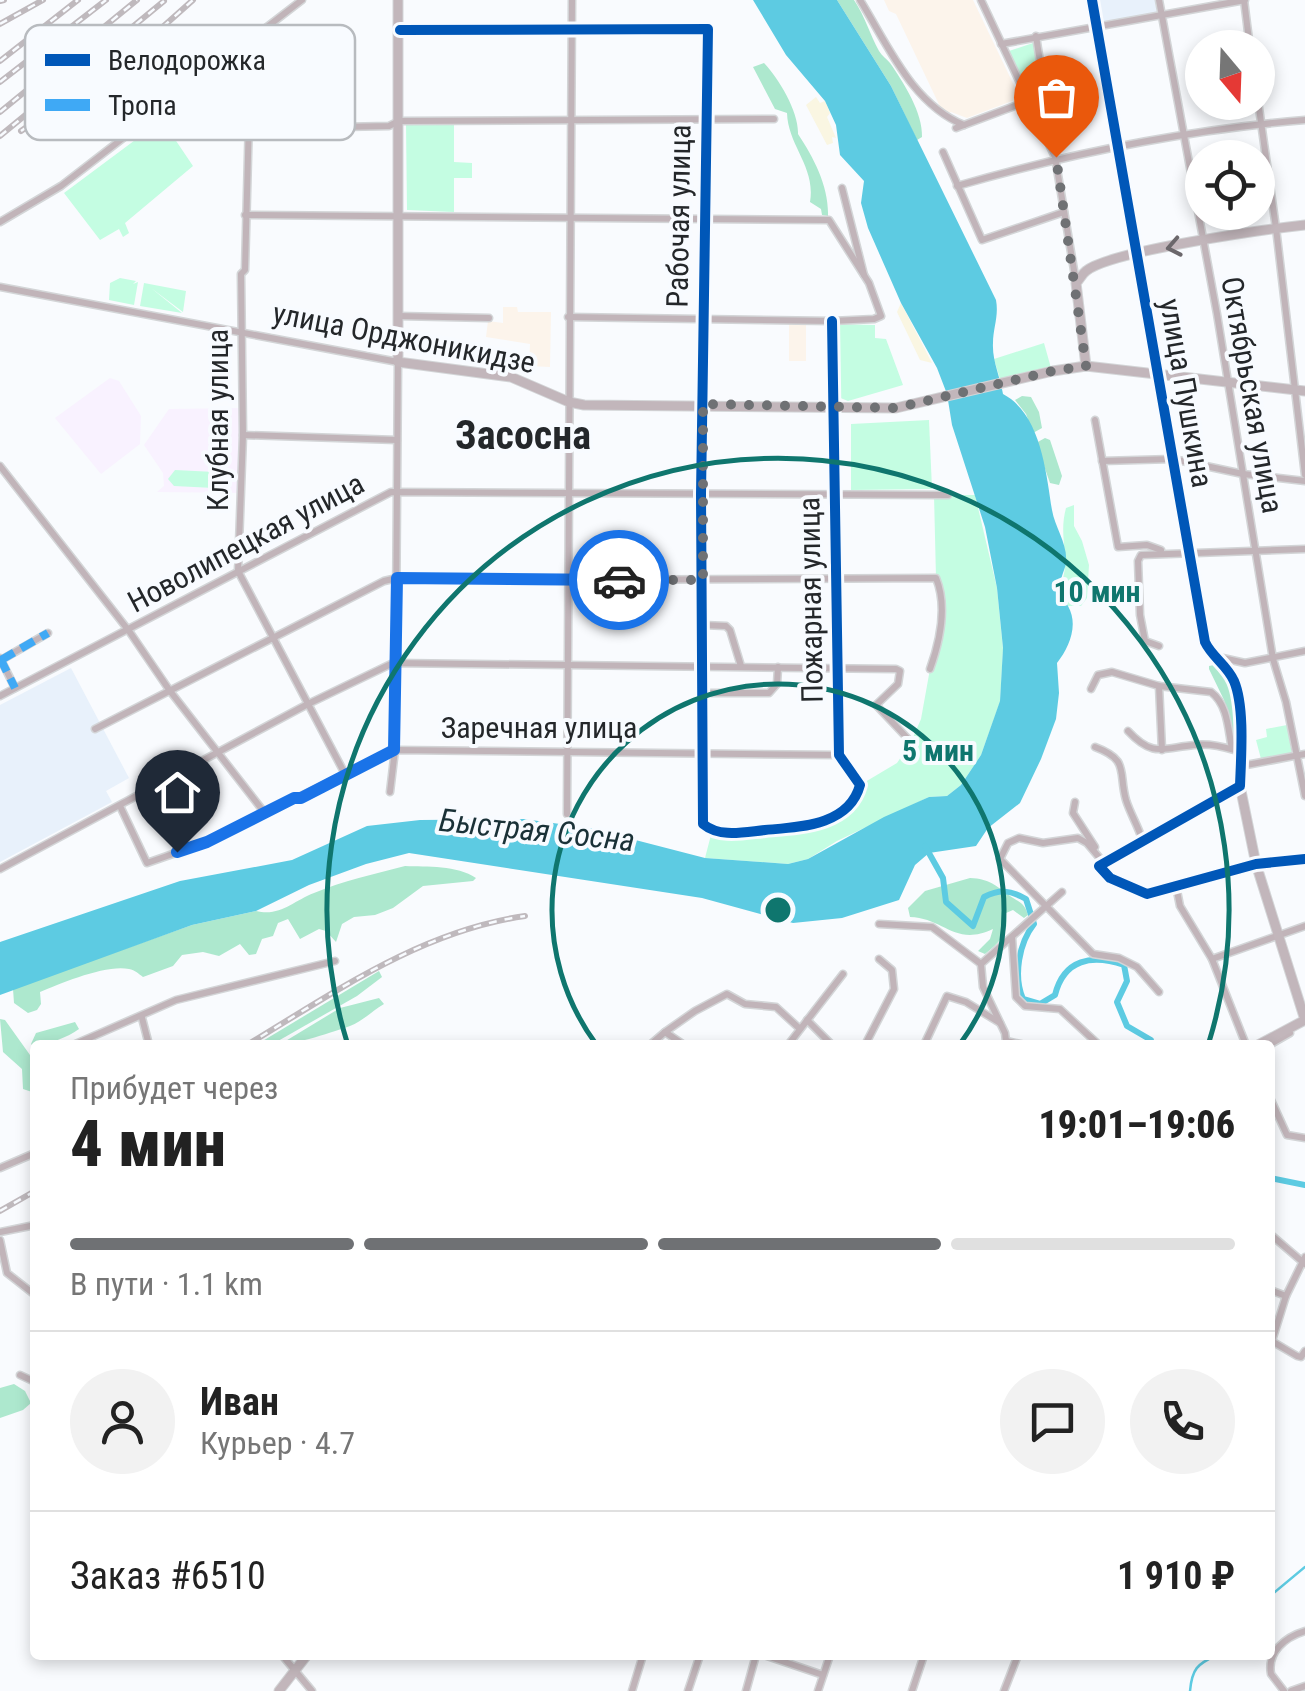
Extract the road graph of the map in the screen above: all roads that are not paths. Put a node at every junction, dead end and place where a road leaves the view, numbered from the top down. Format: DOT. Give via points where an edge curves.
graph roads {
  1 [pos="302,0"];
  2 [pos="398,0"];
  3 [pos="572,0"];
  4 [pos="860,0"];
  5 [pos="981,0"];
  6 [pos="1092,0"];
  7 [pos="1159,0"];
  8 [pos="1244,0"];
  9 [pos="1163,16"];
  10 [pos="272,25"];
  11 [pos="1096,25"];
  12 [pos="400,30"];
  13 [pos="572,30"];
  14 [pos="1248,30"];
  15 [pos="1036,36"];
  16 [pos="1001,44"];
  17 [pos="1028,101"];
  18 [pos="706,118"];
  19 [pos="571,119"];
  20 [pos="774,119"];
  21 [pos="1260,120"];
  22 [pos="1305,120"];
  23 [pos="399,121"];
  24 [pos="1260,123"];
  25 [pos="355,127"];
  26 [pos="1185,134"];
  27 [pos="122,140"];
  28 [pos="246,140"];
  29 [pos="1117,145"];
  30 [pos="943,152"];
  31 [pos="1056,157"];
  32 [pos="957,186"];
  33 [pos="842,188"];
  34 [pos="1064,212"];
  35 [pos="244,215"];
  36 [pos="398,216"];
  37 [pos="570,217"];
  38 [pos="704,218"];
  39 [pos="0,222"];
  40 [pos="1305,226"];
  41 [pos="1276,228"];
  42 [pos="1204,241"];
  43 [pos="1137,254"];
  44 [pos="864,276"];
  45 [pos="1076,283"];
  46 [pos="0,287"];
  47 [pos="397,316"];
  48 [pos="702,317"];
  49 [pos="489,318"];
  50 [pos="568,318"];
  51 [pos="832,321"];
  52 [pos="242,333"];
  53 [pos="398,362"];
  54 [pos="1086,366"];
  55 [pos="1158,374"];
  56 [pos="1226,380"];
  57 [pos="1300,390"];
  58 [pos="569,402"];
  59 [pos="703,404"];
  60 [pos="836,407"];
  61 [pos="1095,420"];
  62 [pos="243,435"];
  63 [pos="397,440"];
  64 [pos="1173,459"];
  65 [pos="1102,461"];
  66 [pos="0,468"];
  67 [pos="1244,474"];
  68 [pos="1305,478"];
  69 [pos="398,492"];
  70 [pos="701,494"];
  71 [pos="833,494"];
  72 [pos="568,495"];
  73 [pos="948,495"];
  74 [pos="1305,548"];
  75 [pos="1254,551"];
  76 [pos="1164,552"];
  77 [pos="1189,552"];
  78 [pos="238,571"];
  79 [pos="397,578"];
  80 [pos="568,580"];
  81 [pos="703,580"];
  82 [pos="834,580"];
  83 [pos="703,625"];
  84 [pos="129,630"];
  85 [pos="48,632"];
  86 [pos="273,638"];
  87 [pos="1159,646"];
  88 [pos="1305,652"];
  89 [pos="1213,654"];
  90 [pos="0,659"];
  91 [pos="1273,659"];
  92 [pos="394,663"];
  93 [pos="1245,663"];
  94 [pos="568,664"];
  95 [pos="702,664"];
  96 [pos="741,666"];
  97 [pos="778,667"];
  98 [pos="837,667"];
  99 [pos="930,669"];
  100 [pos="1159,686"];
  101 [pos="15,688"];
  102 [pos="1091,688"];
  103 [pos="1237,688"];
  104 [pos="170,691"];
  105 [pos="702,693"];
  106 [pos="0,696"];
  107 [pos="308,704"];
  108 [pos="96,729"];
  109 [pos="1128,731"];
  110 [pos="911,742"];
  111 [pos="1094,747"];
  112 [pos="394,750"];
  113 [pos="1162,750"];
  114 [pos="1236,750"];
  115 [pos="568,751"];
  116 [pos="702,752"];
  117 [pos="220,753"];
  118 [pos="839,754"];
  119 [pos="1301,755"];
  120 [pos="1241,766"];
  121 [pos="346,774"];
  122 [pos="1240,786"];
  123 [pos="390,792"];
  124 [pos="1305,796"];
  125 [pos="1076,802"];
  126 [pos="120,806"];
  127 [pos="264,812"];
  128 [pos="567,814"];
  129 [pos="1142,840"];
  130 [pos="1112,856"];
  131 [pos="1305,859"];
  132 [pos="1101,864"];
  133 [pos="1256,864"];
  134 [pos="0,869"];
  135 [pos="1176,886"];
  136 [pos="1062,892"];
  137 [pos="1046,908"];
  138 [pos="880,924"];
  139 [pos="1305,926"];
  140 [pos="1012,936"];
  141 [pos="1278,936"];
  142 [pos="1212,958"];
  143 [pos="878,959"];
  144 [pos="335,961"];
  145 [pos="981,964"];
  146 [pos="843,974"];
  147 [pos="1159,992"];
  148 [pos="142,1018"];
  149 [pos="808,1020"];
  150 [pos="1303,1021"];
  151 [pos="1001,1024"];
  152 [pos="800,1029"];
  153 [pos="666,1032"];
  154 [pos="86,1040"];
  155 [pos="148,1040"];
  156 [pos="656,1040"];
  157 [pos="677,1040"];
  158 [pos="792,1040"];
  159 [pos="827,1040"];
  160 [pos="868,1040"];
  161 [pos="926,1040"];
  162 [pos="1004,1040"];
  163 [pos="1094,1040"];
  164 [pos="1244,1040"];
  165 [pos="1268,1040"];
  166 [pos="1275,1041"];
  167 [pos="1275,1109"];
  168 [pos="1305,1138"];
  169 [pos="30,1156"];
  170 [pos="0,1168"];
  171 [pos="30,1226"];
  172 [pos="0,1232"];
  173 [pos="1275,1238"];
  174 [pos="0,1240"];
  175 [pos="1304,1261"];
  176 [pos="30,1291"];
  177 [pos="1275,1292"];
  178 [pos="1286,1296"];
  179 [pos="1275,1330"];
  180 [pos="1275,1345"];
  181 [pos="1305,1350"];
  182 [pos="20,1375"];
  183 [pos="30,1380"];
  184 [pos="1305,1631"];
  185 [pos="1275,1652"];
  186 [pos="286,1660"];
  187 [pos="303,1660"];
  188 [pos="641,1660"];
  189 [pos="698,1660"];
  190 [pos="758,1660"];
  191 [pos="776,1660"];
  192 [pos="828,1660"];
  193 [pos="922,1660"];
  194 [pos="1016,1660"];
  195 [pos="1272,1660"];
  196 [pos="294,1671"];
  197 [pos="823,1675"];
  198 [pos="1305,1686"];
  199 [pos="280,1691"];
  200 [pos="312,1691"];
  201 [pos="632,1691"];
  202 [pos="688,1691"];
  203 [pos="746,1691"];
  204 [pos="818,1691"];
  205 [pos="912,1691"];
  206 [pos="1004,1691"];
  207 [pos="1288,1691"];
  1 -- 10 [label="street"];
  2 -- 12 [label="main road"];
  3 -- 13 [label="street"];
  4 -- 17 [label="street" via="917,91 960,126"];
  5 -- 16 [label="street"];
  6 -- 11 [label="street, улица Пушкина"];
  7 -- 9 [label="street, Октябрьская улица"];
  8 -- 9 [label="street"];
  8 -- 14 [label="street"];
  9 -- 11 [label="street"];
  9 -- 26 [label="street, Октябрьская улица"];
  11 -- 15 [label="street"];
  11 -- 29 [label="street, улица Пушкина"];
  12 -- 13 [label="street"];
  12 -- 23 [label="main road"];
  13 -- 18 [label="street, Рабочая улица" via="708,29"];
  13 -- 19 [label="street"];
  15 -- 16 [label="street"];
  15 -- 31 [label="street"];
  16 -- 17 [label="street"];
  17 -- 31 [label="street"];
  18 -- 19 [label="street"];
  18 -- 20 [label="street"];
  18 -- 38 [label="street, Рабочая улица"];
  19 -- 23 [label="street"];
  19 -- 37 [label="street"];
  21 -- 24 [label="street"];
  22 -- 24 [label="street"];
  23 -- 25 [label="street"];
  23 -- 36 [label="main road"];
  24 -- 26 [label="street"];
  24 -- 41 [label="street"];
  26 -- 29 [label="street"];
  26 -- 42 [label="street, Октябрьская улица"];
  27 -- 39 [label="street"];
  28 -- 35 [label="street, Клубная улица"];
  29 -- 31 [label="street"];
  29 -- 43 [label="street, улица Пушкина"];
  30 -- 32 [label="street"];
  31 -- 32 [label="street"];
  31 -- 34 [label="street"];
  32 -- 34 [label="street" via="982,240"];
  33 -- 44 [label="street"];
  34 -- 45 [label="street"];
  35 -- 36 [label="street"];
  35 -- 52 [label="street, Клубная улица"];
  36 -- 37 [label="street"];
  36 -- 47 [label="main road"];
  37 -- 38 [label="street"];
  37 -- 50 [label="street"];
  38 -- 44 [label="street" via="829,220"];
  38 -- 48 [label="street, Рабочая улица"];
  40 -- 41 [label="main road"];
  41 -- 42 [label="main road"];
  41 -- 57 [label="street"];
  42 -- 43 [label="main road, one-way"];
  42 -- 56 [label="street, Октябрьская улица"];
  43 -- 45 [label="main road" via="1086,270"];
  43 -- 55 [label="street, улица Пушкина"];
  44 -- 51 [label="street" via="881,316"];
  45 -- 54 [label="main road"];
  46 -- 52 [label="street, улица Орджоникидзе"];
  47 -- 49 [label="street"];
  47 -- 53 [label="main road"];
  48 -- 50 [label="street"];
  48 -- 51 [label="street"];
  48 -- 59 [label="street, Рабочая улица"];
  50 -- 58 [label="street"];
  51 -- 60 [label="street, Пожарная улица"];
  52 -- 53 [label="street, улица Орджоникидзе"];
  52 -- 62 [label="street, Клубная улица"];
  53 -- 58 [label="main road, улица Орджоникидзе" via="511,377"];
  53 -- 63 [label="street"];
  54 -- 55 [label="main road, улица Орджоникидзе"];
  54 -- 60 [label="main road, улица Орджоникидзе" via="920,404"];
  55 -- 56 [label="main road, улица Орджоникидзе"];
  55 -- 64 [label="street, улица Пушкина"];
  56 -- 57 [label="main road, улица Орджоникидзе"];
  56 -- 67 [label="street, Октябрьская улица"];
  57 -- 68 [label="street"];
  58 -- 59 [label="main road, улица Орджоникидзе"];
  58 -- 72 [label="street"];
  59 -- 60 [label="main road, улица Орджоникидзе"];
  59 -- 70 [label="street, Рабочая улица"];
  60 -- 71 [label="street, Пожарная улица"];
  61 -- 65 [label="street"];
  62 -- 63 [label="street"];
  62 -- 78 [label="street, Клубная улица"];
  63 -- 69 [label="street"];
  64 -- 65 [label="street"];
  64 -- 67 [label="street"];
  64 -- 77 [label="street, улица Пушкина"];
  65 -- 76 [label="street" via="1118,548 1146,545"];
  66 -- 84 [label="street"];
  67 -- 68 [label="street"];
  67 -- 75 [label="street, Октябрьская улица"];
  69 -- 72 [label="street, Новолипецкая улица"];
  69 -- 78 [label="street, Новолипецкая улица"];
  69 -- 79 [label="street"];
  70 -- 71 [label="street, Новолипецкая улица"];
  70 -- 72 [label="street, Новолипецкая улица"];
  70 -- 81 [label="street"];
  71 -- 73 [label="street, Новолипецкая улица"];
  71 -- 82 [label="street, Пожарная улица"];
  72 -- 80 [label="street"];
  74 -- 75 [label="street"];
  75 -- 77 [label="street"];
  75 -- 91 [label="street, Октябрьская улица"];
  76 -- 77 [label="street"];
  76 -- 87 [label="street" via="1138,560 1145,641"];
  77 -- 89 [label="street, улица Пушкина" via="1205,642"];
  78 -- 84 [label="street, Новолипецкая улица"];
  78 -- 86 [label="street, Клубная улица"];
  79 -- 80 [label="street"];
  79 -- 86 [label="street"];
  79 -- 92 [label="street"];
  80 -- 81 [label="street"];
  80 -- 94 [label="street"];
  81 -- 82 [label="street"];
  81 -- 83 [label="street"];
  82 -- 98 [label="street, Пожарная улица"];
  82 -- 99 [label="street" via="936,578 942,591 940,641"];
  83 -- 95 [label="street"];
  83 -- 96 [label="street" via="730,630"];
  84 -- 101 [label="street, Новолипецкая улица"];
  84 -- 104 [label="street"];
  85 -- 90 [label="street"];
  86 -- 104 [label="street"];
  86 -- 107 [label="street, Клубная улица"];
  88 -- 91 [label="street"];
  89 -- 93 [label="street"];
  89 -- 103 [label="street, улица Пушкина"];
  90 -- 101 [label="street"];
  91 -- 93 [label="street"];
  91 -- 119 [label="street, Октябрьская улица"];
  92 -- 94 [label="street"];
  92 -- 107 [label="street"];
  92 -- 112 [label="street"];
  93 -- 103 [label="street"];
  94 -- 95 [label="street"];
  94 -- 115 [label="street"];
  95 -- 96 [label="street"];
  95 -- 105 [label="street"];
  96 -- 97 [label="street"];
  97 -- 98 [label="street"];
  97 -- 105 [label="street" via="769,693"];
  98 -- 110 [label="street" via="900,672 898,684 876,705"];
  98 -- 118 [label="street, Пожарная улица"];
  100 -- 102 [label="street" via="1103,672"];
  100 -- 113 [label="street"];
  100 -- 114 [label="street" via="1218,697"];
  101 -- 106 [label="street, Новолипецкая улица"];
  103 -- 114 [label="street"];
  104 -- 108 [label="street"];
  104 -- 117 [label="street"];
  105 -- 116 [label="street"];
  107 -- 117 [label="street"];
  107 -- 121 [label="street, Клубная улица"];
  109 -- 113 [label="street" via="1145,747"];
  111 -- 129 [label="street" via="1117,762"];
  112 -- 115 [label="street, Заречная улица"];
  112 -- 121 [label="street, Заречная улица"];
  112 -- 123 [label="street"];
  113 -- 114 [label="street" via="1196,744"];
  114 -- 120 [label="street"];
  115 -- 116 [label="street, Заречная улица"];
  115 -- 128 [label="street"];
  116 -- 118 [label="street, Заречная улица"];
  116 -- 118 [label="street" via="703,824 732,833 810,826 849,806 860,785"];
  117 -- 126 [label="street"];
  117 -- 127 [label="street"];
  119 -- 120 [label="street"];
  119 -- 124 [label="street, Октябрьская улица"];
  120 -- 122 [label="street"];
  121 -- 127 [label="street, Заречная улица"];
  122 -- 129 [label="street"];
  122 -- 133 [label="main road"];
  125 -- 130 [label="street" via="1073,813 1094,846"];
  126 -- 127 [label="street, Заречная улица" via="147,863"];
  126 -- 134 [label="street"];
  129 -- 130 [label="street"];
  130 -- 132 [label="street"];
  131 -- 133 [label="street"];
  132 -- 135 [label="street" via="1110,878 1147,894"];
  132 -- 137 [label="street" via="1078,838 1008,843 1000,860"];
  133 -- 135 [label="street"];
  133 -- 141 [label="main road"];
  135 -- 142 [label="street" via="1180,906"];
  136 -- 137 [label="street"];
  137 -- 140 [label="street"];
  137 -- 147 [label="street" via="1094,954 1137,966"];
  138 -- 145 [label="street" via="932,927"];
  139 -- 141 [label="street"];
  140 -- 145 [label="street"];
  140 -- 163 [label="street" via="1016,998 1025,1006 1060,1009"];
  141 -- 142 [label="street"];
  141 -- 150 [label="main road"];
  142 -- 164 [label="street"];
  143 -- 160 [label="street" via="892,970 894,989"];
  144 -- 148 [label="street" via="176,1000"];
  145 -- 151 [label="street" via="983,987"];
  146 -- 149 [label="street"];
  148 -- 154 [label="street"];
  148 -- 155 [label="street"];
  149 -- 152 [label="street"];
  149 -- 159 [label="street"];
  150 -- 165 [label="main road"];
  150 -- 166 [label="street"];
  151 -- 161 [label="street" via="947,996"];
  151 -- 162 [label="street"];
  152 -- 153 [label="street" via="776,1007 745,1004 727,994"];
  152 -- 158 [label="street"];
  153 -- 156 [label="street"];
  153 -- 157 [label="street"];
  167 -- 168 [label="street" via="1287,1135"];
  169 -- 170 [label="street"];
  171 -- 172 [label="street"];
  173 -- 175 [label="street"];
  174 -- 176 [label="street" via="7,1273"];
  175 -- 178 [label="street"];
  177 -- 178 [label="street"];
  178 -- 179 [label="street"];
  180 -- 181 [label="street" via="1297,1356"];
  182 -- 183 [label="street"];
  184 -- 185 [label="street"];
  186 -- 196 [label="street"];
  187 -- 196 [label="main road"];
  188 -- 201 [label="street"];
  189 -- 202 [label="street"];
  190 -- 203 [label="street"];
  191 -- 197 [label="street"];
  192 -- 197 [label="street"];
  193 -- 205 [label="street"];
  194 -- 206 [label="street"];
  195 -- 207 [label="street" via="1271,1674"];
  196 -- 199 [label="main road"];
  196 -- 200 [label="street"];
  197 -- 204 [label="street"];
  198 -- 207 [label="street"];
}
